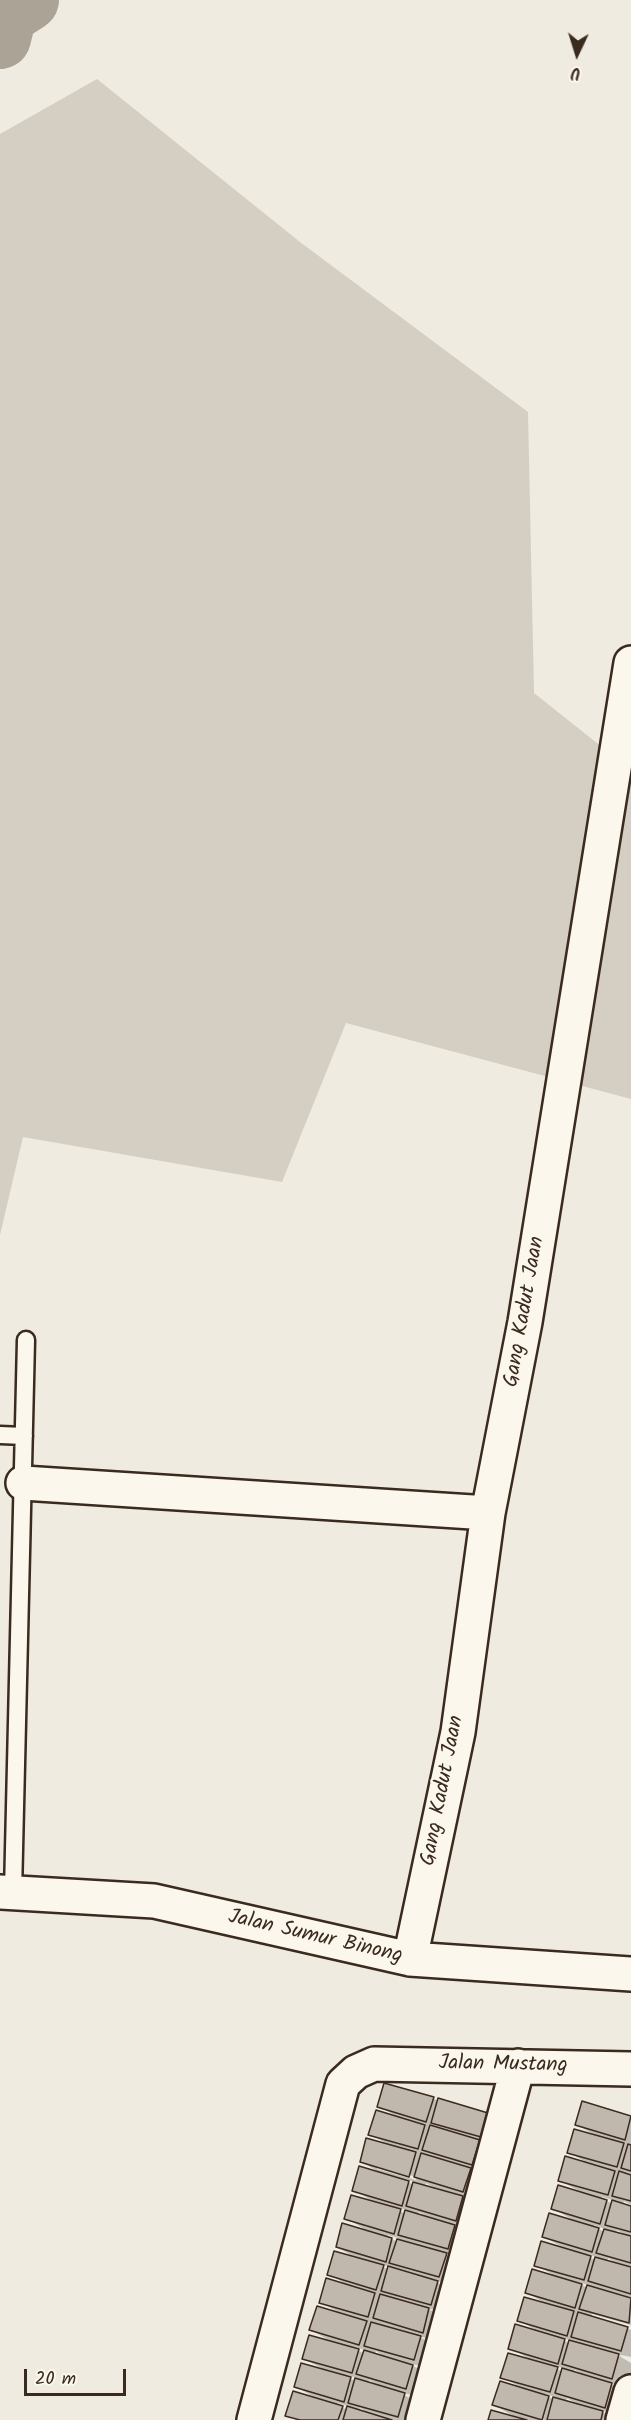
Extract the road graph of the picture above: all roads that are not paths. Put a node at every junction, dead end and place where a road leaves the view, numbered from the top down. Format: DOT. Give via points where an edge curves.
graph roads {
  1 [pos="631,663"];
  2 [pos="26,1340"];
  3 [pos="0,1434"];
  4 [pos="24,1436"];
  5 [pos="23,1483"];
  6 [pos="488,1513"];
  7 [pos="6,1892"];
  8 [pos="410,1959"];
  9 [pos="631,1974"];
  10 [pos="518,2066"];
  11 [pos="631,2069"];
  12 [pos="631,2392"];
  13 [pos="254,2420"];
  14 [pos="423,2420"];
  15 [pos="623,2420"];
  1 -- 6 [label="street, Gang Kadut Jaan" via="525,1322"];
  2 -- 4 [label="lane"];
  3 -- 4 [label="lane"];
  4 -- 5 [label="lane"];
  5 -- 6 [label="street"];
  5 -- 7 [label="lane"];
  6 -- 8 [label="street, Gang Kadut Jaan" via="458,1732"];
  7 -- 8 [label="street, Jalan Sumur Binong" via="154,1901"];
  8 -- 9 [label="street, Jalan Sumur Binong"];
  10 -- 11 [label="street, Jalan Mustang"];
  10 -- 13 [label="street, Jalan Mustang" via="374,2064 356,2072 343,2084"];
  10 -- 14 [label="street"];
  12 -- 15 [label="street"];
}
